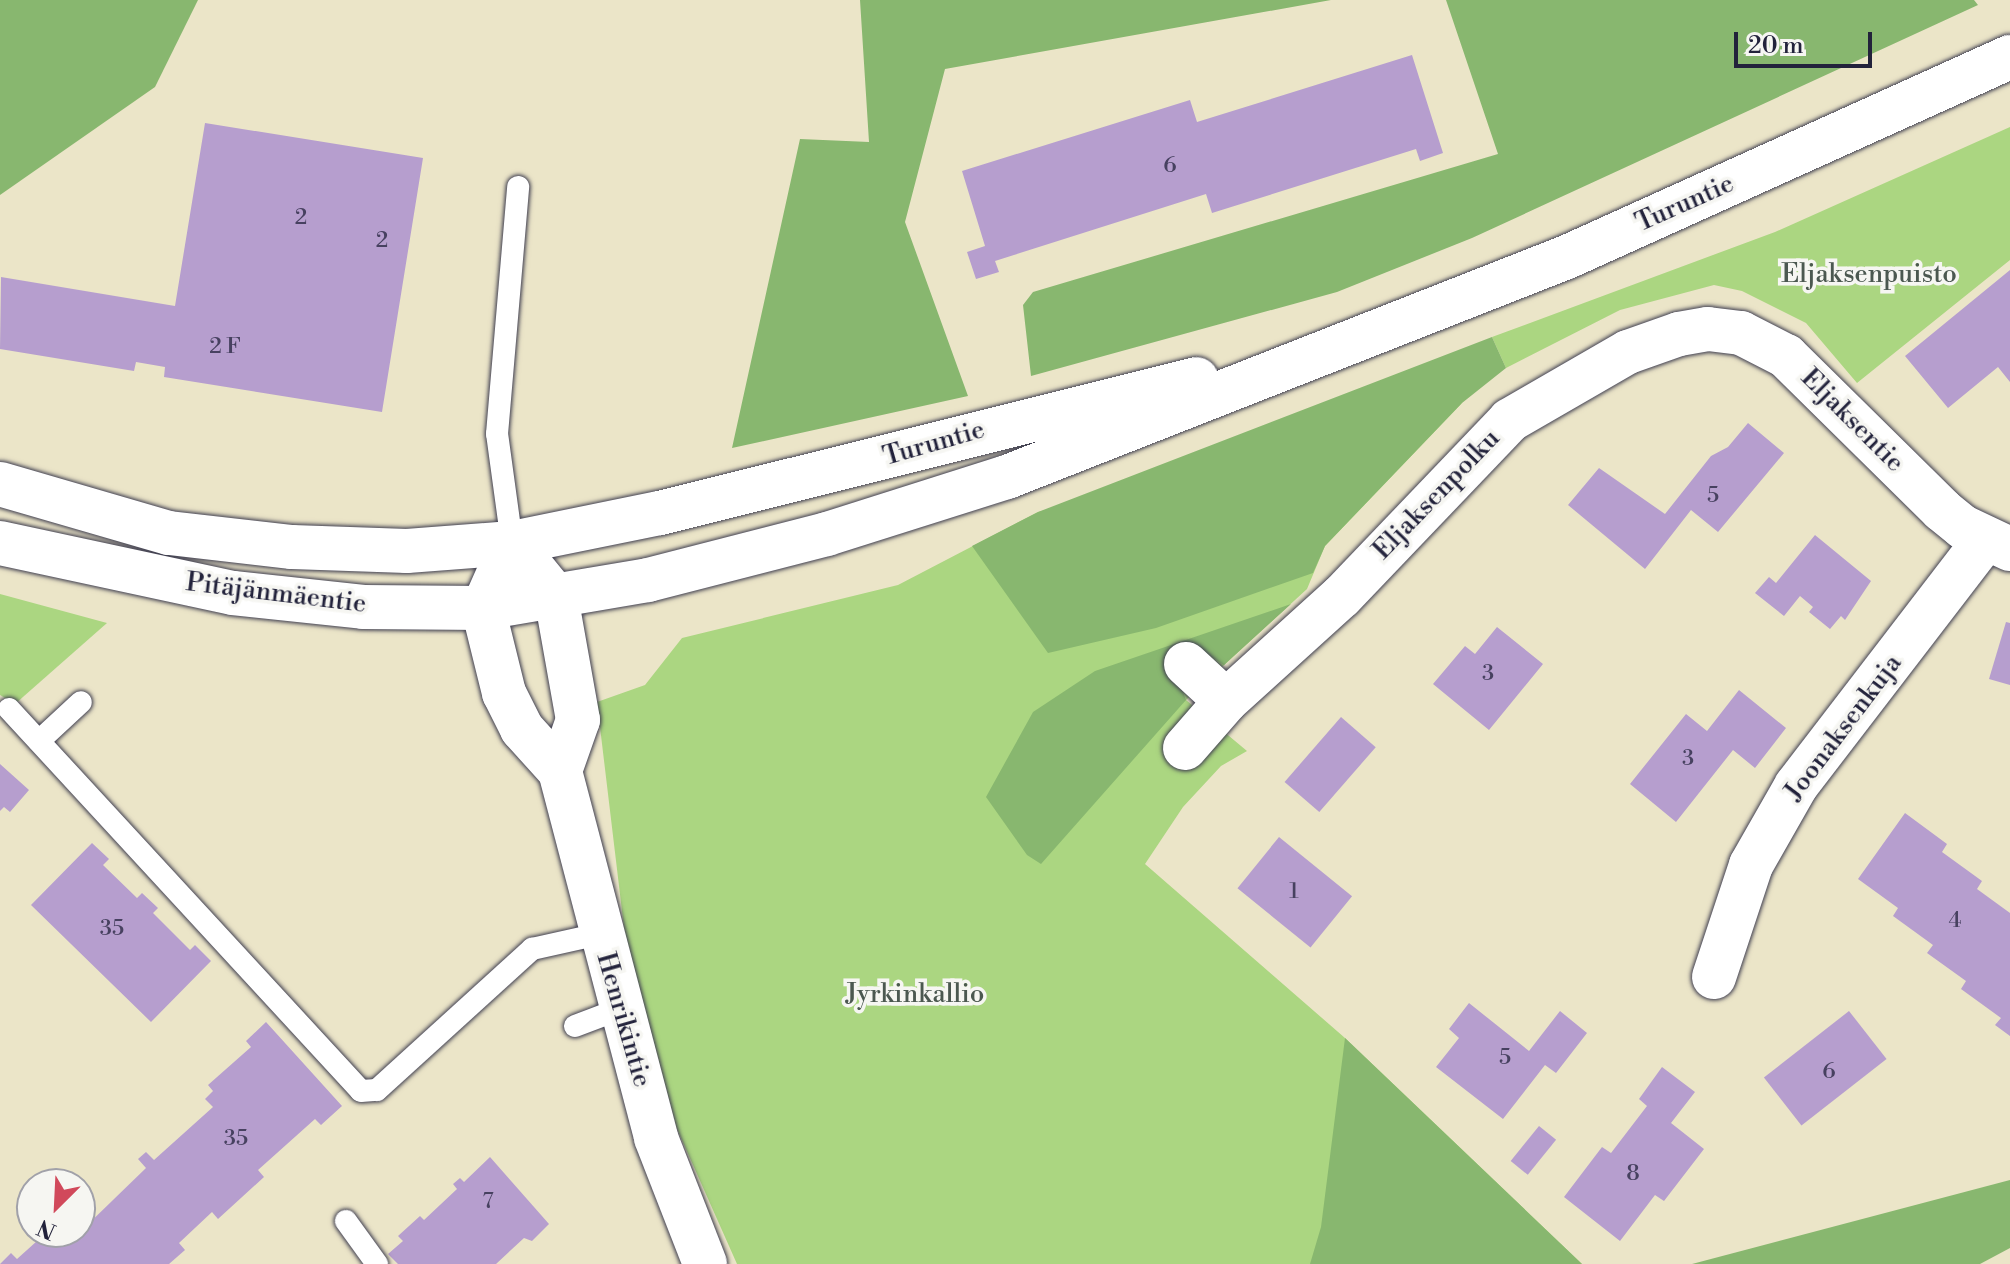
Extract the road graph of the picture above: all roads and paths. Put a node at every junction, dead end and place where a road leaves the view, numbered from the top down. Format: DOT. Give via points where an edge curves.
graph roads {
  1 [pos="2010,57"];
  2 [pos="518,187"];
  3 [pos="1679,334"];
  4 [pos="1355,342"];
  5 [pos="0,484"];
  6 [pos="0,543"];
  7 [pos="512,543"];
  8 [pos="1998,544"];
  9 [pos="556,597"];
  10 [pos="483,608"];
  11 [pos="1186,664"];
  12 [pos="1226,701"];
  13 [pos="81,702"];
  14 [pos="9,709"];
  15 [pos="39,741"];
  16 [pos="1185,748"];
  17 [pos="560,771"];
  18 [pos="599,934"];
  19 [pos="1714,977"];
  20 [pos="620,1009"];
  21 [pos="575,1026"];
  22 [pos="346,1221"];
  23 [pos="377,1264"];
  24 [pos="705,1264"];
  1 -- 4 [label="main road, Turuntie" via="1567,257"];
  2 -- 7 [label="lane" via="497,434"];
  3 -- 8 [label="main road, Eljaksentie" via="1708,329 1741,333 1786,356 1942,510"];
  3 -- 12 [label="main road, Eljaksenpolku" via="1628,352 1510,420 1342,596"];
  4 -- 7 [label="main road, Turuntie" via="660,513"];
  4 -- 9 [label="main road, Turuntie" via="919,507 648,580"];
  5 -- 7 [label="main road, Pitäjänmäentie" via="169,533 407,551"];
  6 -- 10 [label="main road, Pitäjänmäentie" via="233,593 363,607"];
  7 -- 9 [label="main road"];
  7 -- 10 [label="main road"];
  8 -- 19 [label="main road, Joonaksenkuja" via="1796,786 1751,865"];
  9 -- 10 [label="main road, Pitäjänmäentie"];
  9 -- 17 [label="main road" via="578,720"];
  10 -- 17 [label="main road, Henrikintie" via="504,693 522,729"];
  11 -- 12 [label="main road"];
  12 -- 16 [label="main road, Eljaksenpolku"];
  13 -- 15 [label="lane"];
  14 -- 15 [label="lane"];
  15 -- 18 [label="lane" via="361,1091 377,1090 532,949"];
  17 -- 18 [label="main road, Henrikintie"];
  18 -- 20 [label="main road, Henrikintie"];
  20 -- 21 [label="lane"];
  20 -- 24 [label="main road, Henrikintie" via="656,1138"];
  22 -- 23 [label="lane"];
}
